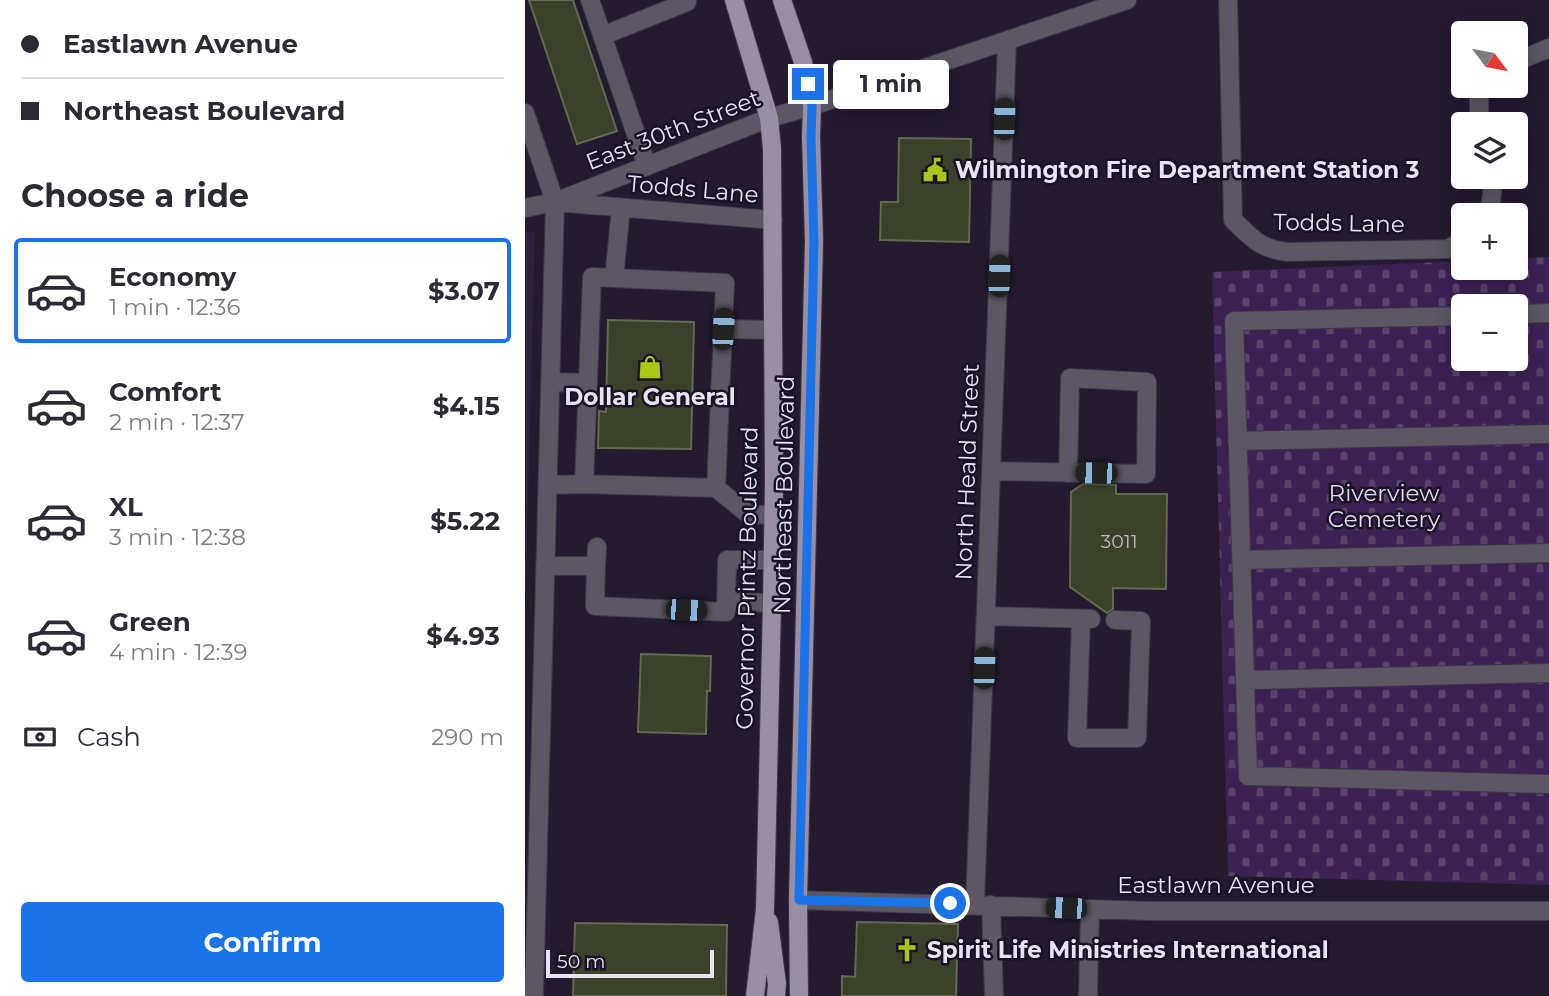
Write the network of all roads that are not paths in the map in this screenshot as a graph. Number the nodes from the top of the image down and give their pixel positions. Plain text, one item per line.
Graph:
1 (590, 0) edge
2 (734, 0) edge
3 (782, 0) edge
4 (1127, 0) edge
5 (1228, 0) edge
6 (690, 1) edge
7 (602, 36) junction
8 (1007, 41) junction
9 (1549, 48) edge
10 (1528, 57) edge
11 (812, 106) junction
12 (525, 113) edge
13 (769, 118) junction
14 (647, 166) junction
15 (555, 202) junction
16 (525, 208) edge
17 (621, 208) junction
18 (773, 220) junction
19 (1451, 247) edge
20 (614, 278) junction
21 (1549, 313) edge
22 (1528, 314) edge
23 (1451, 316) edge
24 (723, 329) junction
25 (773, 330) junction
26 (550, 382) junction
27 (587, 383) junction
28 (1549, 434) edge
29 (1237, 441) junction
30 (991, 471) junction
31 (1068, 472) junction
32 (584, 484) junction
33 (548, 485) junction
34 (716, 488) junction
35 (773, 515) junction
36 (597, 547) dead end
37 (1549, 553) edge
38 (772, 560) junction
39 (1241, 560) junction
40 (545, 566) junction
41 (596, 566) junction
42 (726, 602) junction
43 (772, 603) junction
44 (986, 616) junction
45 (1115, 620) dead end
46 (1549, 673) edge
47 (1245, 680) junction
48 (1549, 784) edge
49 (799, 900) junction
50 (983, 904) junction
51 (765, 909) junction
52 (1090, 909) junction
53 (1549, 911) edge
54 (534, 996) edge
55 (755, 996) edge
56 (776, 996) edge
57 (799, 996) edge
58 (993, 996) edge
59 (1088, 996) edge

1 - 7 street
2 - 13 main road
3 - 11 main road, Northeast Boulevard
4 - 8 street, East 30th Street
5 - 19 street, Todds Lane
6 - 7 street
7 - 14 street
8 - 11 street, East 30th Street
8 - 30 street, North Heald Street
9 - 10 street
11 - 13 street, East 30th Street
11 - 49 main road, Northeast Boulevard
12 - 15 street
13 - 14 street, East 30th Street
13 - 18 main road, Governor Printz Boulevard
14 - 15 street, East 30th Street
15 - 16 street, Todds Lane
15 - 17 street, Todds Lane
15 - 26 street
17 - 18 street, Todds Lane
17 - 20 street
18 - 25 main road, Governor Printz Boulevard
20 - 24 street
20 - 27 street
21 - 22 street
23 - 29 street
24 - 25 street
24 - 34 street
25 - 35 main road, Governor Printz Boulevard
26 - 27 street
26 - 33 street
27 - 32 street
28 - 29 street
29 - 39 street
30 - 31 street
30 - 44 street, North Heald Street
31 - 31 street
32 - 33 street
32 - 34 street
33 - 40 street
34 - 35 street
35 - 38 main road, Governor Printz Boulevard
36 - 41 street
37 - 39 street
38 - 42 street
38 - 43 main road, Governor Printz Boulevard
39 - 47 street
40 - 41 street
40 - 54 street
41 - 42 street
42 - 43 street
43 - 51 main road, Governor Printz Boulevard
44 - 45 street
44 - 50 street, North Heald Street
46 - 47 street
47 - 48 street
49 - 50 street, Eastlawn Avenue
49 - 57 main road, Northeast Boulevard
50 - 52 street, Eastlawn Avenue
50 - 58 street, North Heald Street
51 - 55 main road, Governor Printz Boulevard
51 - 56 main road
52 - 53 street, Eastlawn Avenue
52 - 59 street

